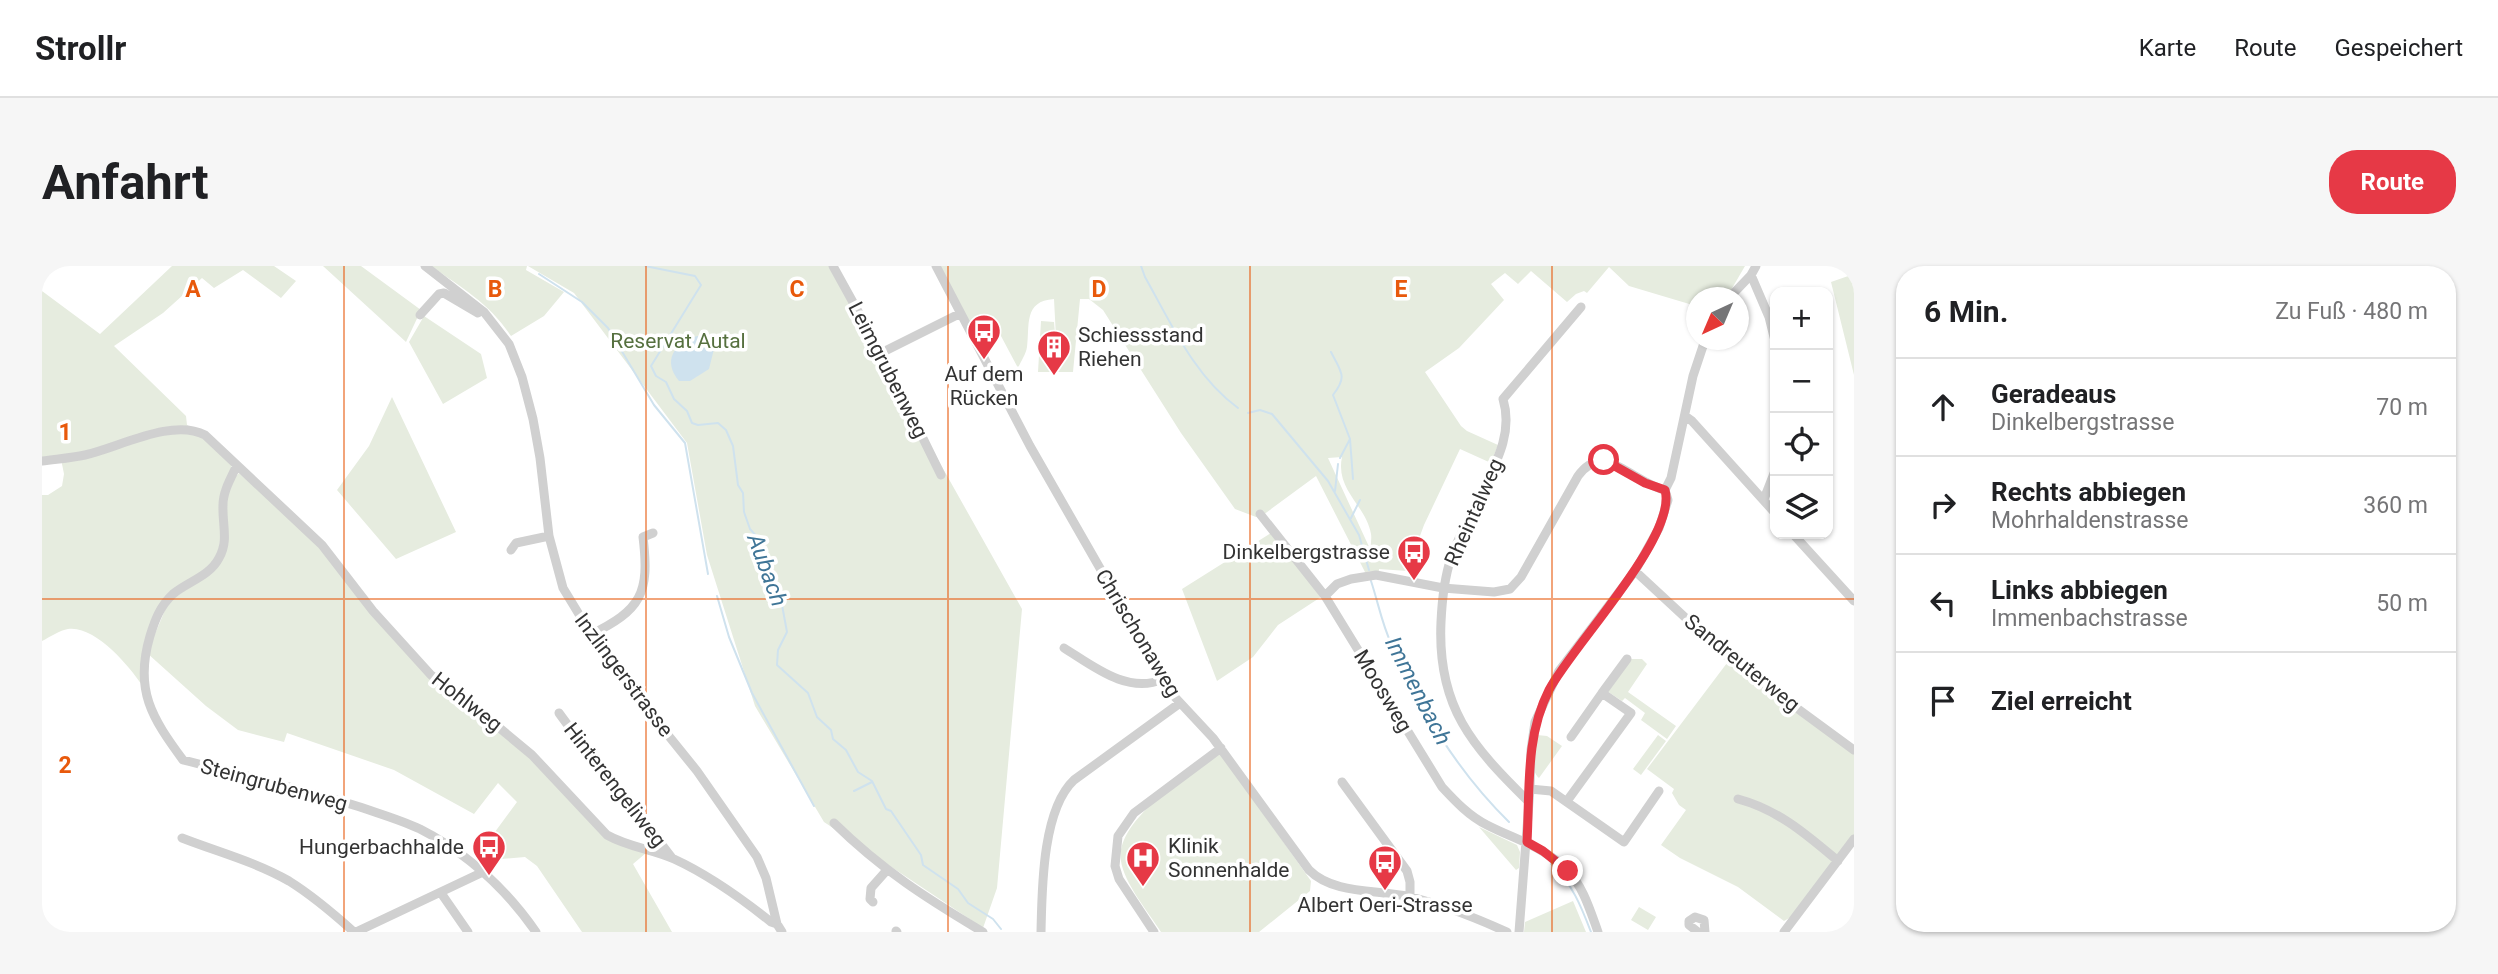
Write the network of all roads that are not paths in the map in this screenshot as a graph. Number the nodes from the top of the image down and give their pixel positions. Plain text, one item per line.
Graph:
1 (425, 266) edge
2 (833, 266) edge
3 (936, 266) edge
4 (1754, 271) edge
5 (1740, 287) edge
6 (1581, 307) dead end
7 (960, 314) junction
8 (420, 315) dead end
9 (485, 317) dead end
10 (1770, 321) edge
11 (1702, 350) edge
12 (881, 353) junction
13 (1685, 416) junction
14 (42, 461) edge
15 (237, 465) junction
16 (941, 475) dead end
17 (1773, 476) edge
18 (1665, 490) junction
19 (1764, 499) junction
20 (1770, 507) edge
21 (1260, 514) dead end
22 (653, 533) dead end
23 (549, 536) junction
24 (1798, 539) edge
25 (511, 550) dead end
26 (1634, 571) junction
27 (1443, 588) junction
28 (1325, 596) junction
29 (1854, 601) edge
30 (590, 635) junction
31 (1064, 648) dead end
32 (1627, 659) dead end
33 (1163, 679) junction
34 (1602, 693) junction
35 (1180, 703) junction
36 (559, 713) dead end
37 (1571, 737) dead end
38 (1221, 748) junction
39 (1854, 750) edge
40 (1342, 782) dead end
41 (1530, 789) junction
42 (1659, 790) dead end
43 (1738, 799) dead end
44 (1567, 801) junction
45 (1529, 802) junction
46 (834, 823) dead end
47 (182, 838) dead end
48 (1854, 839) edge
49 (1527, 842) junction
50 (672, 858) junction
51 (1838, 861) junction
52 (887, 870) junction
53 (483, 872) junction
54 (441, 893) junction
55 (1410, 897) junction
56 (873, 902) dead end
57 (779, 928) edge
58 (355, 932) edge
59 (468, 932) edge
60 (536, 932) edge
61 (984, 932) edge
62 (1041, 932) edge
63 (1154, 932) edge
64 (1507, 932) edge
65 (1519, 932) edge
66 (1598, 932) edge
67 (1698, 932) edge
68 (1705, 932) edge
69 (1784, 932) edge

1 - 23 street, Inzlingerstrasse
2 - 12 street, Leimgrubenweg
3 - 7 street, Chrischonaweg
4 - 5 street
4 - 10 street
6 - 27 street, Rheintalweg
7 - 12 street
7 - 33 street, Chrischonaweg
8 - 9 street
11 - 13 street
12 - 16 street, Leimgrubenweg
13 - 18 street
13 - 19 street
14 - 15 street, Hohlweg
15 - 50 street, Hohlweg
15 - 53 street, Steingrubenweg
17 - 19 street
18 - 26 street
18 - 27 street
19 - 20 street
21 - 28 street, Moosweg
22 - 30 street
23 - 25 street
23 - 30 street, Inzlingerstrasse
24 - 29 street
26 - 39 street, Sandreuterweg
26 - 41 street
27 - 28 street
27 - 45 street, Rheintalweg
28 - 49 street, Moosweg
30 - 57 street, Inzlingerstrasse
31 - 33 street
32 - 34 street
33 - 35 street, Chrischonaweg
34 - 37 street
34 - 44 street
35 - 38 street, Chrischonaweg
35 - 62 street
36 - 50 street, Hinterengeliweg
38 - 55 street, Chrischonaweg
38 - 63 street
40 - 55 street
41 - 44 street
41 - 45 street
42 - 44 street
43 - 51 street
45 - 49 street
46 - 52 street
47 - 58 street
48 - 51 street
49 - 65 street
49 - 66 street, Moosweg
50 - 57 street, Hohlweg
51 - 69 street
52 - 56 street
52 - 61 street
53 - 54 street
53 - 60 street, Steingrubenweg
54 - 58 street
54 - 59 street
55 - 64 street, Chrischonaweg
67 - 68 street

